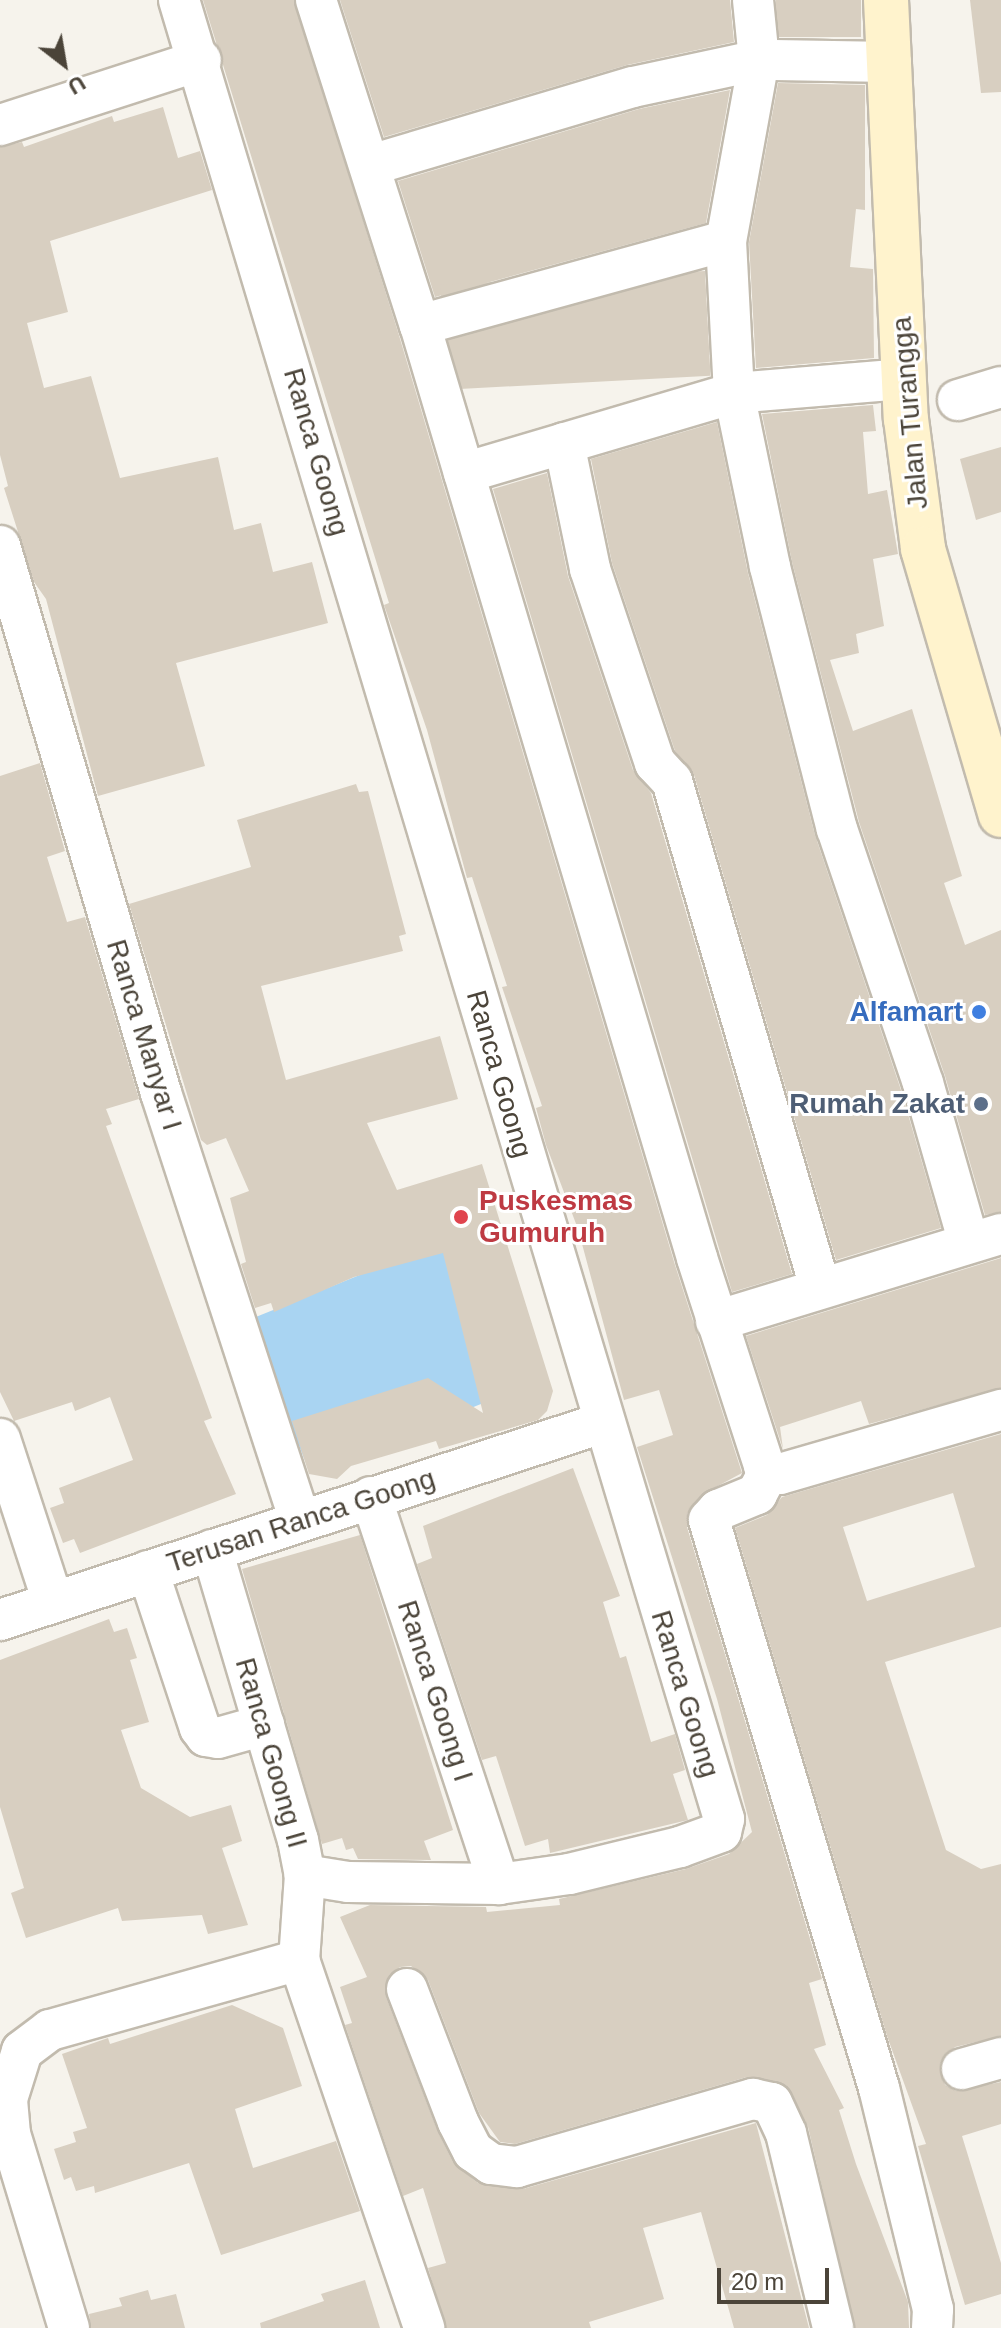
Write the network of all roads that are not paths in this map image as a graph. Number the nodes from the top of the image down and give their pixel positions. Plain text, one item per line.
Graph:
1 (179, 0) edge
2 (316, 0) edge
3 (753, 0) edge
4 (886, 0) edge
5 (201, 60) junction
6 (766, 60) junction
7 (891, 62) junction
8 (0, 125) edge
9 (371, 165) junction
10 (726, 241) junction
11 (420, 325) junction
12 (903, 379) junction
13 (1001, 387) edge
14 (734, 393) junction
15 (958, 400) dead end
16 (564, 443) junction
17 (464, 473) junction
18 (0, 546) edge
19 (1001, 815) edge
20 (985, 1238) edge
21 (820, 1287) junction
22 (716, 1321) junction
23 (1001, 1410) edge
24 (602, 1423) junction
25 (0, 1439) edge
26 (768, 1473) junction
27 (371, 1497) junction
28 (300, 1520) junction
29 (212, 1550) junction
30 (148, 1571) junction
31 (53, 1602) junction
32 (0, 1620) edge
33 (264, 1725) junction
34 (305, 1875) junction
35 (499, 1884) junction
36 (299, 1960) junction
37 (407, 1989) dead end
38 (11, 2046) edge
39 (1001, 2058) edge
40 (962, 2069) dead end
41 (69, 2328) edge
42 (424, 2328) edge
43 (833, 2328) edge
44 (932, 2328) edge

1 - 5 street, Ranca Goong
2 - 9 street
3 - 6 street
4 - 7 main road, Jalan Turangga
5 - 8 street
5 - 24 street, Ranca Goong
6 - 7 street
6 - 9 street
6 - 10 street
7 - 12 main road, Jalan Turangga
9 - 11 street
10 - 11 street
10 - 14 street
11 - 17 street
12 - 14 street
12 - 19 main road, Jalan Turangga
13 - 15 street
14 - 16 street
14 - 20 street
16 - 17 street
16 - 21 street
17 - 22 street
18 - 28 street, Ranca Manyar I
20 - 21 street
21 - 22 street
22 - 26 street
23 - 26 street
24 - 27 street, Terusan Ranca Goong
24 - 35 street, Ranca Goong
25 - 31 street
26 - 44 street
27 - 28 street, Terusan Ranca Goong
27 - 35 street, Ranca Goong I
28 - 29 street, Terusan Ranca Goong
29 - 30 street, Terusan Ranca Goong
29 - 33 street, Ranca Goong II
30 - 31 street, Terusan Ranca Goong
30 - 33 street
31 - 32 street, Terusan Ranca Goong
33 - 34 street, Ranca Goong II
34 - 35 street, Ranca Goong
34 - 36 street, Ranca Goong II
36 - 38 street
36 - 42 street
37 - 43 street
38 - 41 street
39 - 40 street

